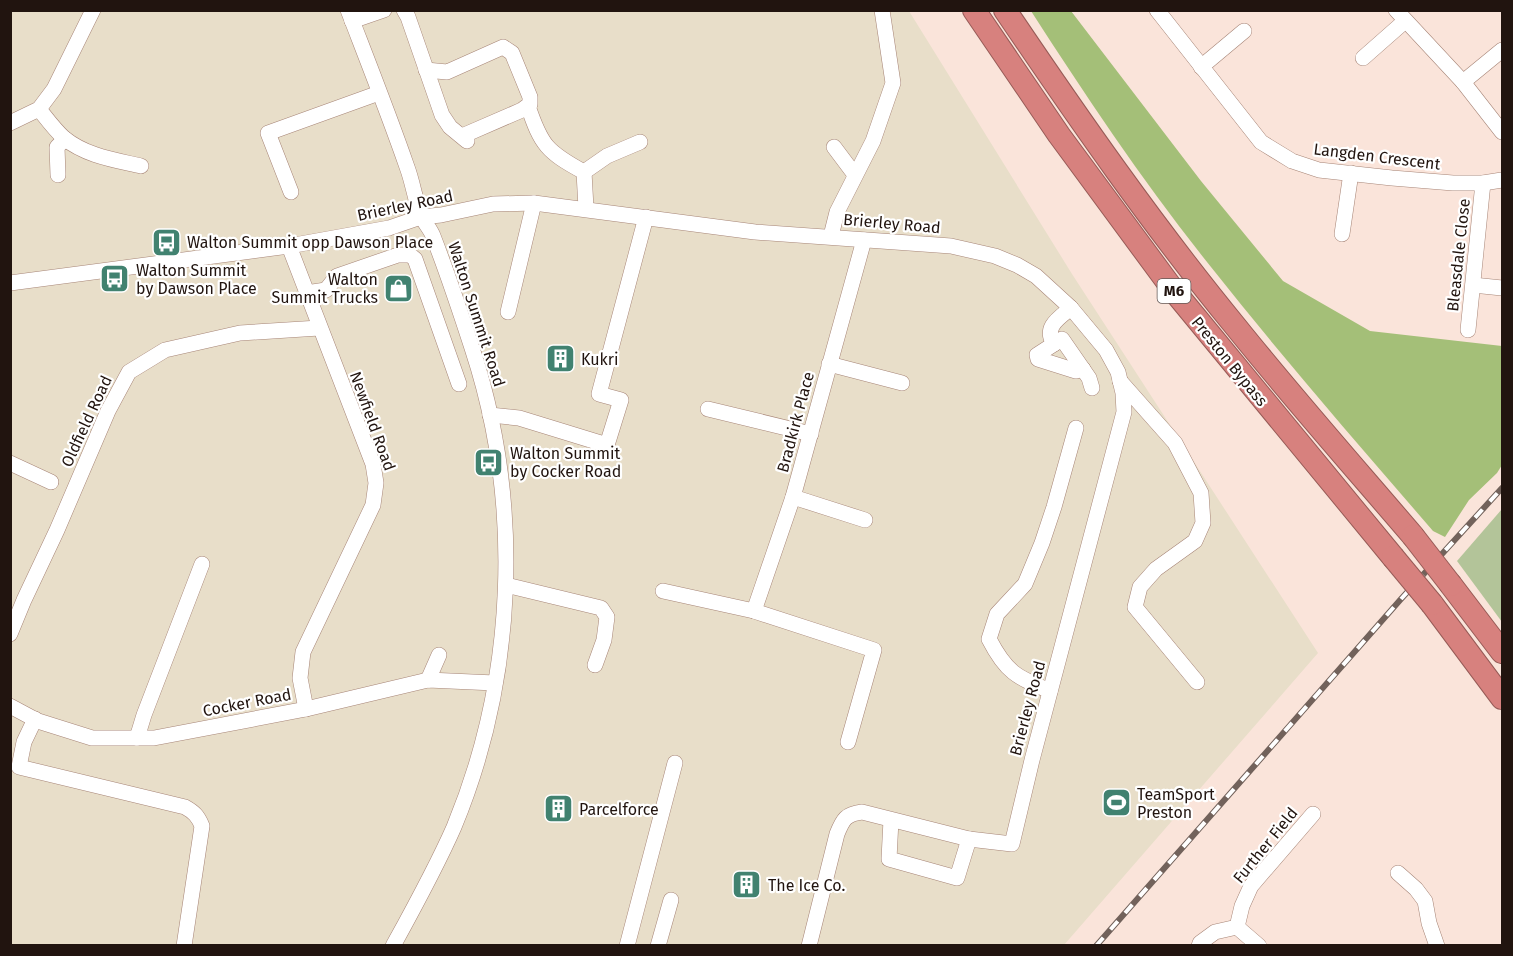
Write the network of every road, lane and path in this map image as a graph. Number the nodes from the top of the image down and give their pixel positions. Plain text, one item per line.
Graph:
1 (93, 10) edge
2 (384, 10) edge
3 (404, 10) edge
4 (882, 10) edge
5 (974, 10) edge
6 (1005, 10) edge
7 (1157, 10) edge
8 (350, 16) edge
9 (1400, 16) edge
10 (1244, 31) dead end
11 (1503, 50) edge
12 (1363, 58) dead end
13 (1201, 67) junction
14 (426, 70) junction
15 (1463, 82) junction
16 (379, 93) junction
17 (528, 106) junction
18 (39, 109) junction
19 (10, 123) edge
20 (1503, 132) edge
21 (65, 139) junction
22 (640, 142) dead end
23 (834, 147) dead end
24 (141, 166) dead end
25 (584, 172) junction
26 (1351, 173) junction
27 (58, 175) dead end
28 (855, 175) junction
29 (1503, 180) edge
30 (1483, 183) junction
31 (291, 192) dead end
32 (534, 202) junction
33 (586, 208) junction
34 (421, 217) junction
35 (646, 217) junction
36 (1342, 234) dead end
37 (831, 236) junction
38 (864, 240) junction
39 (289, 246) junction
40 (10, 283) edge
41 (1473, 285) junction
42 (1503, 288) edge
43 (306, 294) junction
44 (1071, 308) junction
45 (508, 312) dead end
46 (320, 328) junction
47 (1468, 330) dead end
48 (1054, 344) junction
49 (829, 364) junction
50 (1083, 369) junction
51 (1120, 381) junction
52 (902, 383) dead end
53 (459, 384) dead end
54 (1092, 388) dead end
55 (708, 410) dead end
56 (490, 415) junction
57 (1076, 428) dead end
58 (811, 434) junction
59 (10, 463) edge
60 (51, 482) dead end
61 (793, 497) junction
62 (865, 520) dead end
63 (202, 564) dead end
64 (506, 585) junction
65 (663, 591) dead end
66 (754, 611) junction
67 (10, 634) edge
68 (1503, 652) edge
69 (439, 655) dead end
70 (595, 664) dead end
71 (428, 680) junction
72 (1197, 682) dead end
73 (495, 683) junction
74 (1050, 691) junction
75 (1503, 698) edge
76 (10, 706) edge
77 (306, 709) junction
78 (35, 719) junction
79 (137, 738) junction
80 (848, 742) dead end
81 (675, 763) dead end
82 (15, 767) edge
83 (1313, 814) dead end
84 (891, 820) junction
85 (969, 839) junction
86 (1398, 873) dead end
87 (671, 900) dead end
88 (1237, 927) junction
89 (184, 945) edge
90 (393, 945) edge
91 (627, 945) edge
92 (658, 945) edge
93 (809, 945) edge
94 (1199, 945) edge
95 (1259, 945) edge
96 (1437, 945) edge

1 - 18 street
2 - 8 street
3 - 14 street
4 - 28 street
5 - 75 highway, Preston Bypass / M6, bridge
6 - 68 highway, Preston Bypass / M6, bridge
7 - 13 street, Langden Crescent
8 - 16 street, Walton Summit Road
9 - 12 street
9 - 15 street
10 - 13 street
11 - 15 street
13 - 26 street, Langden Crescent
14 - 17 street
14 - 17 street
15 - 20 street
16 - 31 street
16 - 34 street, Walton Summit Road
17 - 25 street
18 - 19 street
18 - 21 street
21 - 24 street
21 - 27 street
22 - 25 street
23 - 28 street
25 - 33 street
26 - 30 street, Langden Crescent
26 - 36 street
28 - 37 street
29 - 30 street, Langden Crescent
30 - 41 street, Bleasdale Close
32 - 33 street, Brierley Road
32 - 34 street, Brierley Road
32 - 45 street
33 - 35 street, Brierley Road
34 - 39 street, Brierley Road
34 - 56 street, Walton Summit Road
35 - 37 street, Brierley Road
35 - 56 street
37 - 38 street, Brierley Road
38 - 44 street, Brierley Road
38 - 49 street, Bradkirk Place
39 - 40 street, Brierley Road
39 - 43 street, Newfield Road
41 - 42 street
41 - 47 street, Bleasdale Close
43 - 46 street, Newfield Road
43 - 53 street
44 - 48 street
44 - 51 street, Brierley Road
46 - 67 street, Oldfield Road
46 - 77 street, Newfield Road
48 - 50 street
48 - 50 street
49 - 52 street
49 - 58 street, Bradkirk Place
50 - 54 street
51 - 72 street
51 - 74 street, Brierley Road
55 - 58 street
56 - 64 street, Walton Summit Road
57 - 74 street
58 - 61 street, Bradkirk Place
59 - 60 street
61 - 62 street
61 - 66 street, Bradkirk Place
63 - 79 street
64 - 70 street
64 - 73 street, Walton Summit Road
65 - 66 street
66 - 80 street
69 - 71 street
71 - 73 street, Cocker Road
71 - 77 street, Cocker Road
73 - 90 street, Walton Summit Road
74 - 85 street, Brierley Road
76 - 78 street, Cocker Road
77 - 79 street, Cocker Road
78 - 79 street, Cocker Road
78 - 82 street
81 - 91 street
82 - 89 street
83 - 88 street, Further Field
84 - 85 street, Brierley Road
84 - 85 street
84 - 93 street, Brierley Road
86 - 96 street
87 - 92 street
88 - 94 street
88 - 95 street

